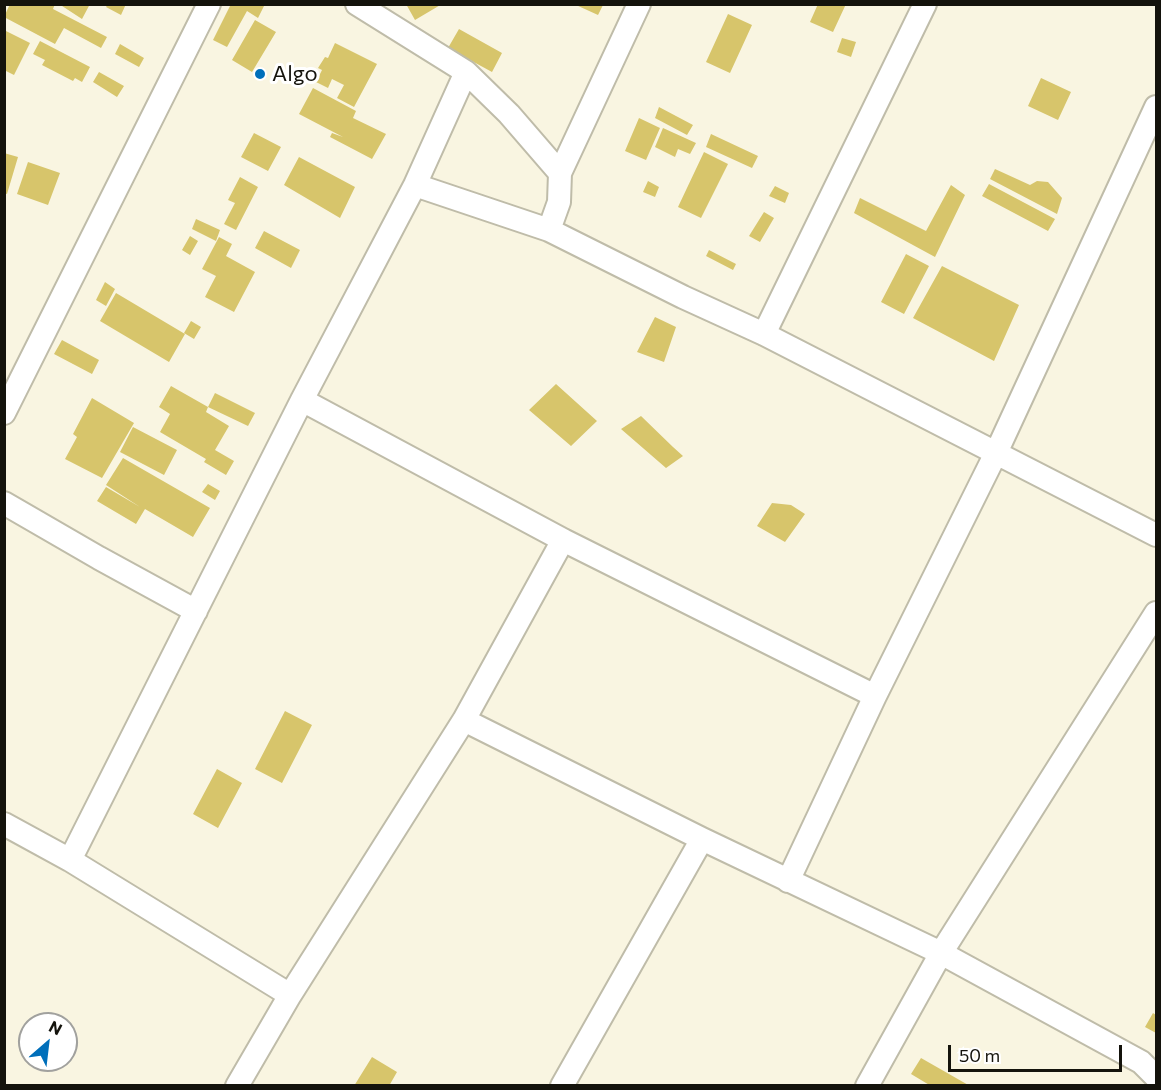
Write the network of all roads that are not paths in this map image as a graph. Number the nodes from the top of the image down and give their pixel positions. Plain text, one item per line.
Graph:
1 (209, 4) edge
2 (639, 4) edge
3 (925, 4) edge
4 (357, 5) edge
5 (466, 72) junction
6 (1156, 107) edge
7 (560, 173) junction
8 (415, 185) junction
9 (549, 231) junction
10 (764, 334) junction
11 (302, 400) junction
12 (4, 413) edge
13 (996, 453) junction
14 (4, 503) edge
15 (1156, 535) edge
16 (563, 540) junction
17 (196, 611) junction
18 (1156, 613) edge
19 (875, 696) junction
20 (464, 720) junction
21 (4, 824) edge
22 (702, 839) junction
23 (70, 860) junction
24 (788, 880) junction
25 (941, 953) junction
26 (290, 994) junction
27 (1156, 1077) edge
28 (237, 1086) edge
29 (562, 1086) edge
30 (867, 1086) edge

1 - 12 street
2 - 7 street
3 - 10 street
4 - 5 street
5 - 7 street
5 - 8 street
6 - 13 street
7 - 9 street
8 - 9 street
8 - 11 street
9 - 10 street
10 - 13 street
11 - 16 street
11 - 17 street
13 - 15 street
13 - 19 street
14 - 17 street
16 - 19 street
16 - 20 street
17 - 23 street
18 - 25 street
19 - 24 street
20 - 22 street
20 - 26 street
21 - 23 street
22 - 24 street
22 - 29 street
23 - 26 street
24 - 25 street
25 - 27 street
25 - 30 street
26 - 28 street

